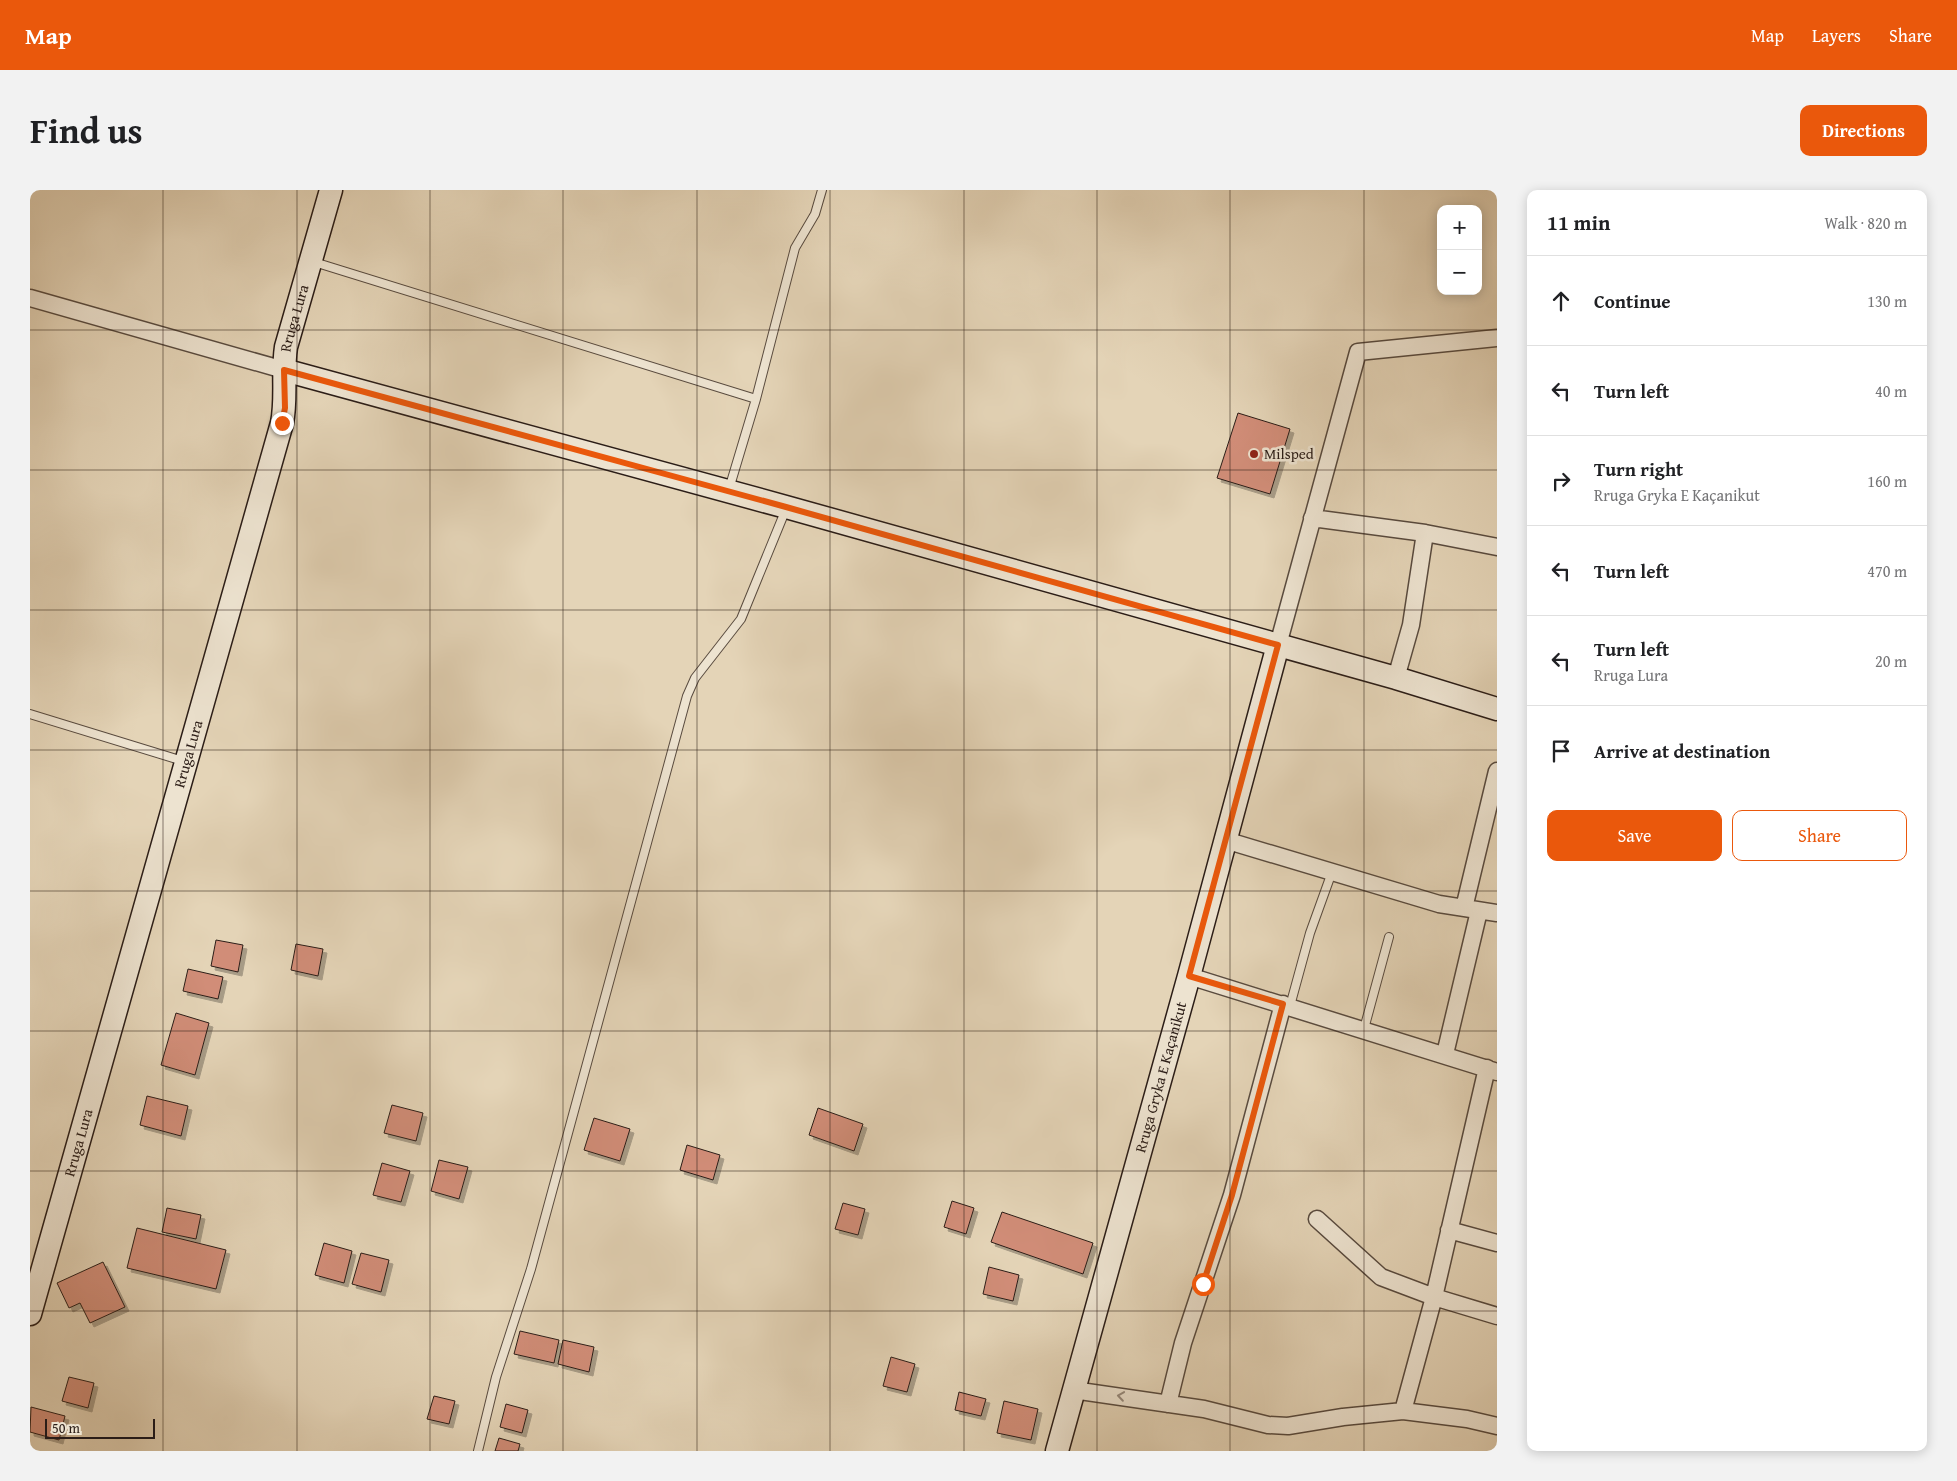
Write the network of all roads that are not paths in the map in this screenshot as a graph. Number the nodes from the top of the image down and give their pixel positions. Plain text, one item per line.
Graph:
1 (330, 190) edge
2 (822, 190) edge
3 (310, 261) junction
4 (30, 298) edge
5 (1497, 338) edge
6 (284, 370) junction
7 (756, 399) junction
8 (729, 491) junction
9 (786, 507) junction
10 (1312, 518) junction
11 (1425, 533) junction
12 (1497, 547) edge
13 (1278, 645) junction
14 (1396, 678) junction
15 (1497, 709) edge
16 (30, 714) edge
17 (185, 762) junction
18 (1497, 771) edge
19 (1225, 840) junction
20 (1332, 872) junction
21 (1471, 909) junction
22 (1497, 914) edge
23 (1390, 937) dead end
24 (1189, 976) junction
25 (1286, 1005) junction
26 (1364, 1029) junction
27 (1445, 1054) junction
28 (1492, 1070) edge
29 (1317, 1219) dead end
30 (1449, 1230) junction
31 (1497, 1243) edge
32 (35, 1279) edge
33 (1434, 1297) junction
34 (30, 1314) edge
35 (1497, 1316) edge
36 (1073, 1390) junction
37 (1168, 1404) junction
38 (1403, 1411) junction
39 (1497, 1426) edge
40 (478, 1451) edge
41 (1057, 1451) edge

1 - 3 street, Rruga Lura
2 - 7 lane
3 - 6 street, Rruga Lura
3 - 7 lane
4 - 6 street
5 - 10 street
6 - 8 street
6 - 17 street, Rruga Lura
7 - 8 lane
8 - 9 street
9 - 13 street
9 - 40 lane
10 - 11 street
10 - 13 street
11 - 12 street
11 - 14 street
13 - 14 street
13 - 19 street, Rruga Gryka E Kaçanikut
14 - 15 street
16 - 17 lane
17 - 32 street, Rruga Lura
18 - 21 street
19 - 20 street
19 - 24 street, Rruga Gryka E Kaçanikut
20 - 21 street
20 - 25 lane
21 - 22 street
21 - 27 street
23 - 26 lane
24 - 25 street
24 - 36 street, Rruga Gryka E Kaçanikut
25 - 26 street
25 - 37 street
26 - 27 street
27 - 28 street
28 - 30 street
29 - 33 street
30 - 31 street
30 - 33 street
32 - 34 street, Rruga Lura
33 - 35 street
33 - 38 street
37 -> 36 street
36 - 41 street, Rruga Gryka E Kaçanikut
37 - 38 street
38 - 39 street

